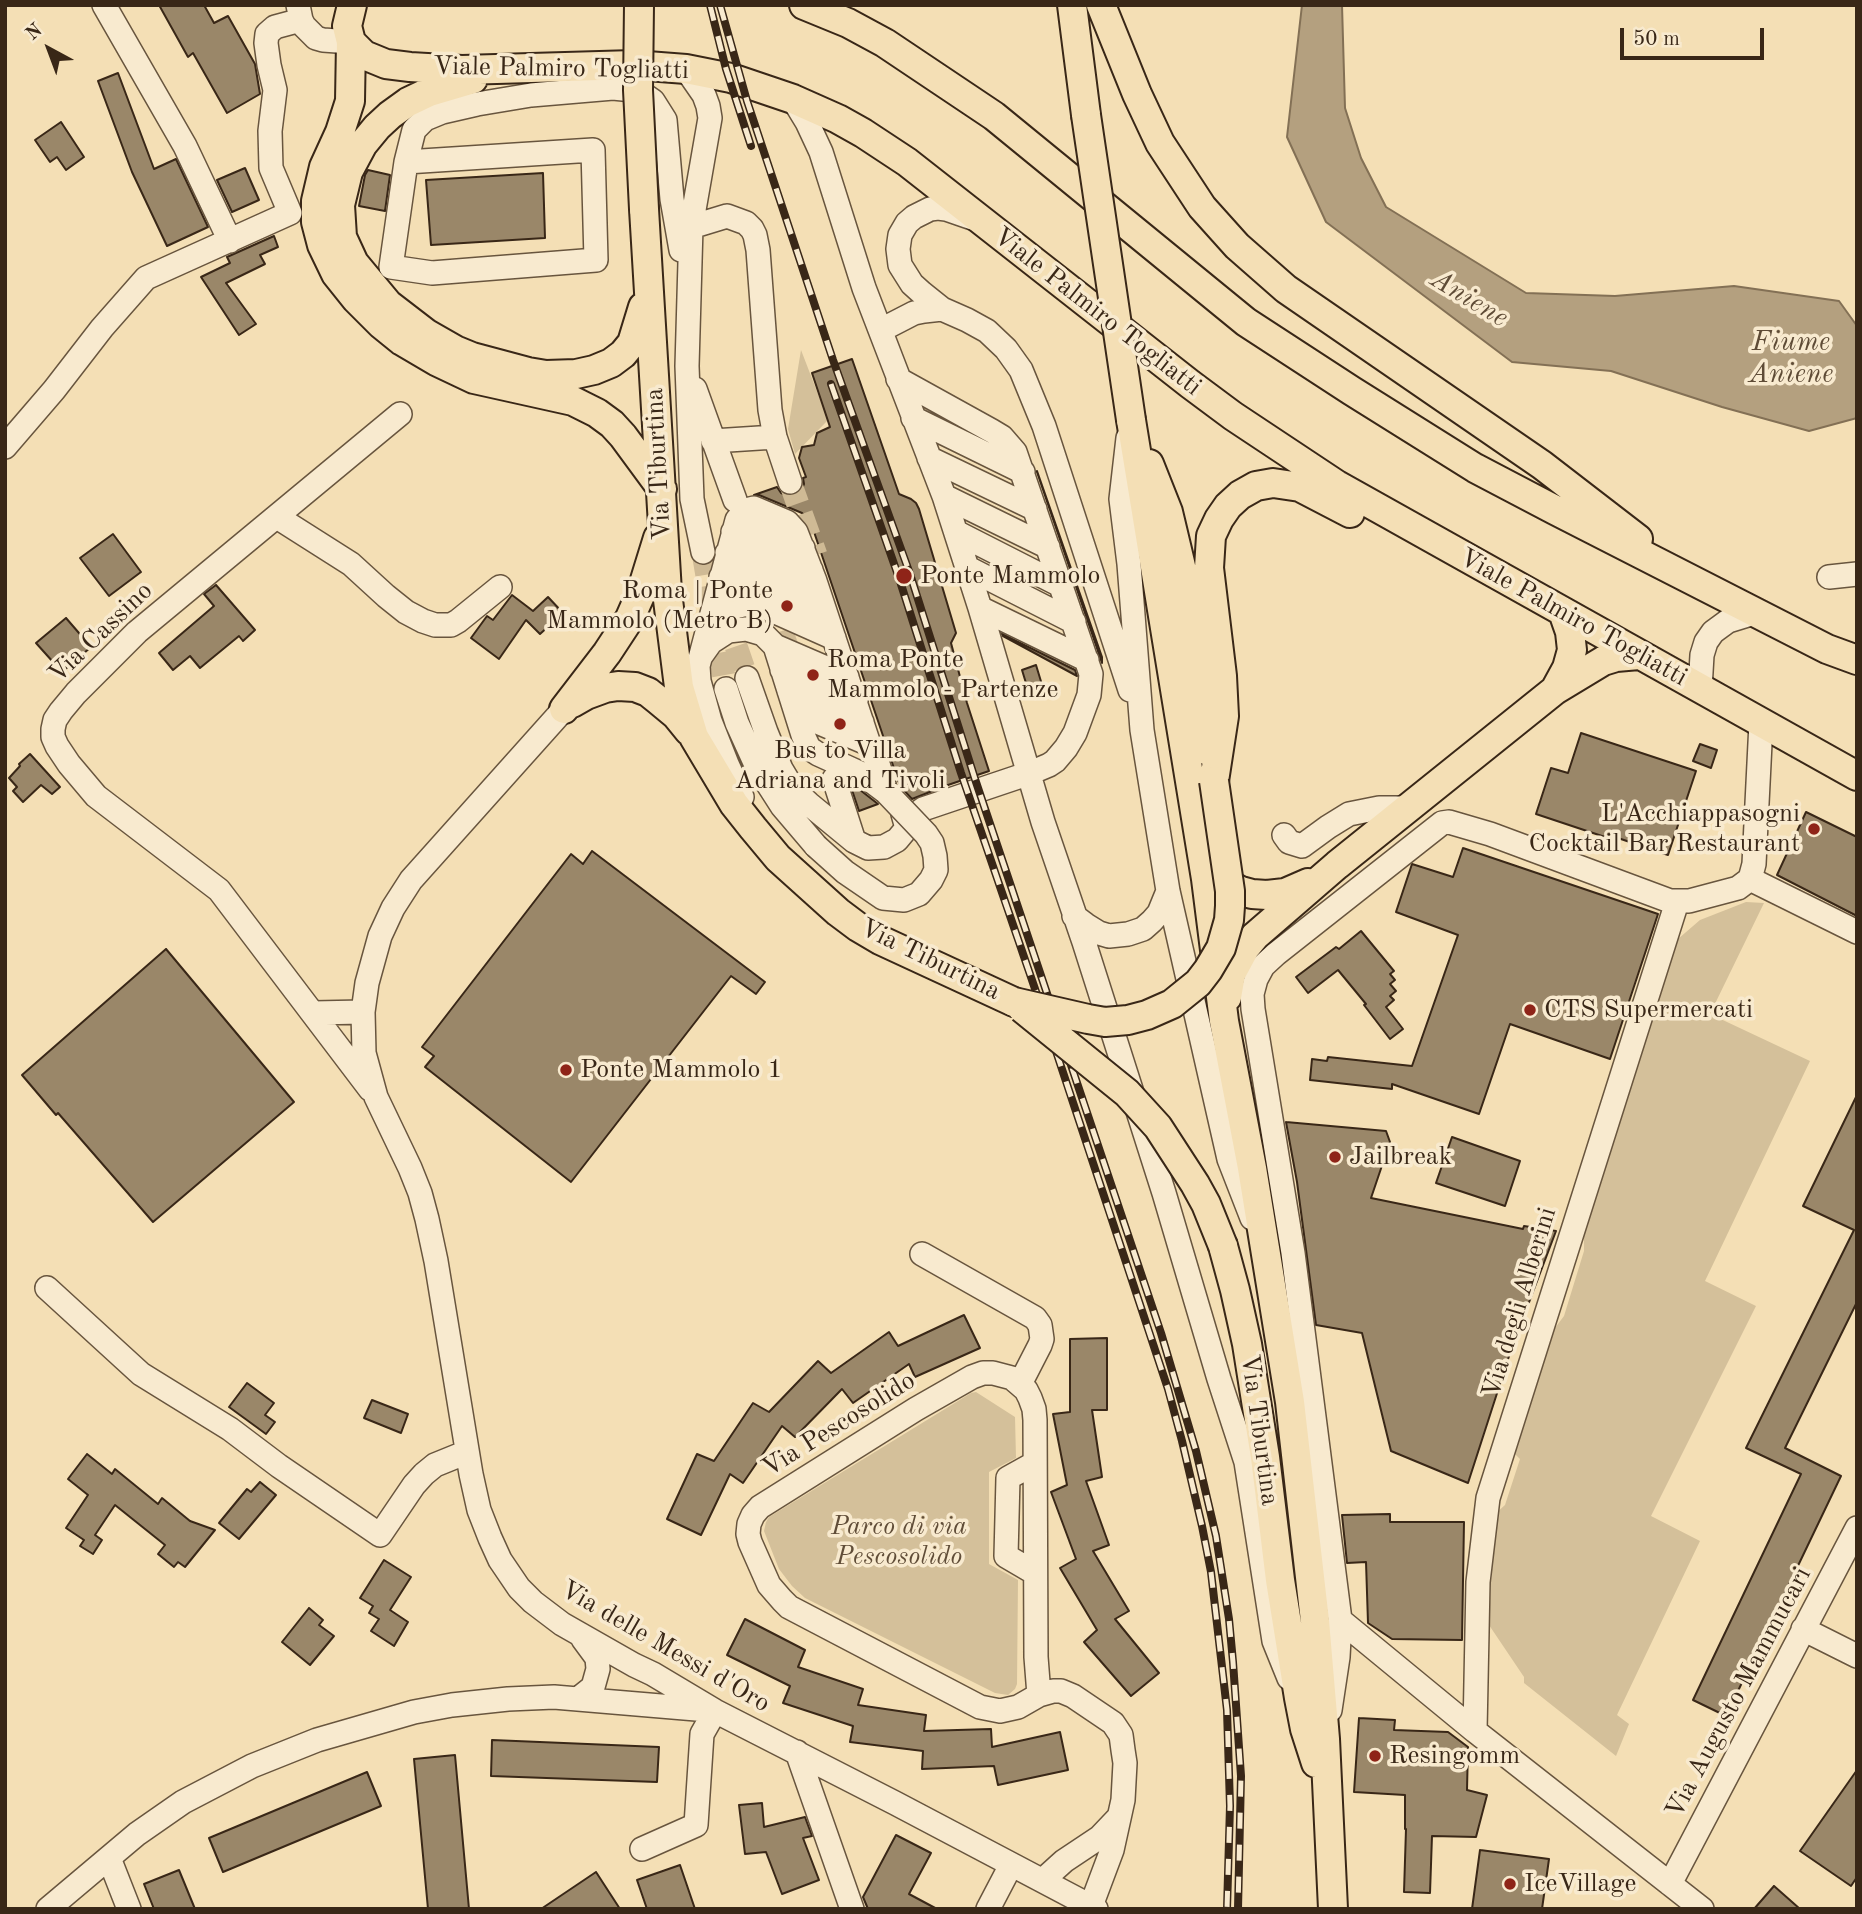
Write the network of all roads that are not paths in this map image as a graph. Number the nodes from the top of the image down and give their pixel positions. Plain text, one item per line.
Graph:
1 (104, 5) edge
2 (352, 5) edge
3 (639, 5) edge
4 (804, 5) edge
5 (1072, 5) edge
6 (1101, 5) edge
7 (299, 13) edge
8 (351, 42) junction
9 (521, 68) junction
10 (686, 69) junction
11 (793, 99) junction
12 (406, 162) junction
13 (982, 223) junction
14 (691, 227) junction
15 (230, 241) junction
16 (648, 291) junction
17 (690, 300) junction
18 (942, 309) junction
19 (881, 330) junction
20 (687, 366) junction
21 (898, 379) junction
22 (400, 414) dead end
23 (913, 418) junction
24 (1131, 420) junction
25 (775, 437) junction
26 (713, 441) junction
27 (5, 447) edge
28 (929, 458) junction
29 (1023, 472) junction
30 (790, 482) tunnel mouth
31 (662, 489) junction
32 (944, 496) junction
33 (735, 500) dead end
34 (1035, 509) junction
35 (276, 517) junction
36 (662, 526) junction
37 (956, 532) junction
38 (1048, 547) junction
39 (744, 549) junction
40 (703, 552) tunnel mouth
41 (1457, 554) junction
42 (968, 568) junction
43 (811, 570) junction
44 (1857, 573) edge
45 (1681, 574) junction
46 (1829, 576) dead end
47 (719, 586) junction
48 (1062, 586) junction
49 (500, 587) dead end
50 (822, 604) junction
51 (980, 608) junction
52 (1563, 612) junction
53 (1754, 612) junction
54 (1074, 622) junction
55 (768, 626) junction
56 (711, 633) junction
57 (1207, 646) junction
58 (1827, 649) junction
59 (1639, 655) junction
60 (840, 657) junction
61 (1087, 660) junction
62 (1857, 660) edge
63 (1857, 672) edge
64 (747, 678) tunnel mouth
65 (785, 680) junction
66 (1700, 689) junction
67 (1555, 690) junction
68 (714, 691) junction
69 (564, 709) junction
70 (863, 722) junction
71 (1761, 723) junction
72 (799, 724) junction
73 (1142, 730) junction
74 (694, 737) junction
75 (879, 767) junction
76 (1849, 769) edge
77 (1030, 773) junction
78 (834, 779) dead end
79 (893, 794) junction
80 (1407, 808) junction
81 (906, 828) junction
82 (1284, 835) dead end
83 (1199, 837) junction
84 (854, 841) junction
85 (778, 858) junction
86 (1337, 865) junction
87 (1750, 879) junction
88 (1168, 891) junction
89 (1676, 902) junction
90 (1074, 916) junction
91 (1857, 932) edge
92 (1014, 1002) junction
93 (363, 1012) junction
94 (313, 1013) junction
95 (1224, 1021) junction
96 (364, 1039) junction
97 (332, 1040) junction
98 (376, 1097) junction
99 (1265, 1250) junction
100 (922, 1254) dead end
101 (47, 1288) dead end
102 (1020, 1384) junction
103 (467, 1451) junction
104 (1857, 1528) edge
105 (1340, 1620) junction
106 (1803, 1629) junction
107 (579, 1634) junction
108 (1857, 1656) edge
109 (634, 1665) junction
110 (1040, 1695) junction
111 (1299, 1698) junction
112 (578, 1699) junction
113 (620, 1702) junction
114 (715, 1711) junction
115 (1475, 1731) junction
116 (1325, 1739) junction
117 (797, 1752) junction
118 (1327, 1798) junction
119 (1119, 1817) junction
120 (642, 1849) dead end
121 (108, 1858) junction
122 (1011, 1865) junction
123 (1043, 1880) junction
124 (1670, 1884) junction
125 (1094, 1907) edge
126 (48, 1909) edge
127 (129, 1909) edge
128 (852, 1909) edge
129 (988, 1909) edge
130 (1333, 1909) edge
131 (1702, 1909) edge

1 - 15 street
2 - 8 main road
3 - 16 main road, Via Tiburtina, bridge
4 - 45 main road
5 - 24 main road, Via Tiburtina, bridge
6 - 45 main road
7 - 8 street
7 - 15 street
8 - 9 main road, Viale Palmiro Togliatti
8 - 31 main road
9 - 10 main road, Viale Palmiro Togliatti
9 - 16 main road
10 - 11 main road, Viale Palmiro Togliatti
10 - 14 street
11 - 13 main road, Viale Palmiro Togliatti
11 - 19 street
12 - 12 street
12 - 17 street
13 - 18 street
13 - 41 main road, Viale Palmiro Togliatti
14 - 17 street
14 - 25 street
15 - 27 street
16 - 31 main road, Via Tiburtina
17 - 20 street
18 - 19 street
18 - 73 street
19 - 21 street
20 - 26 street
20 - 40 street
21 - 23 street
21 - 29 street
22 - 35 street, Via Cassino
23 - 28 street
23 - 29 street
24 - 57 main road
24 - 73 street
24 - 83 main road, Via Tiburtina
25 - 26 street
25 - 30 street
26 - 33 street
28 - 32 street
28 - 34 street
29 - 34 street
31 - 36 main road, Via Tiburtina
32 - 37 street
32 - 38 street
34 - 38 street
35 - 49 street
35 - 94 street, Via Cassino
36 - 69 main road
36 - 74 main road, Via Tiburtina
37 - 42 street
37 - 48 street
38 - 48 street
39 - 43 street
39 - 43 street
39 - 47 street
39 - 47 street
39 - 50 street
41 - 52 main road, Viale Palmiro Togliatti
41 - 57 main road
42 - 51 street
42 - 54 street
43 - 50 street
44 - 46 street
45 - 53 main road
47 - 56 street
48 - 54 street
50 - 60 street
51 - 61 street
51 - 77 street
52 - 59 main road, Viale Palmiro Togliatti
52 - 67 main road
53 - 58 main road
53 - 66 street
54 - 61 street
55 - 56 street
55 - 56 street
55 - 60 street
55 - 60 street
55 - 65 street
56 - 68 street
57 - 92 main road, bridge
58 - 62 main road
58 - 63 street
59 - 66 main road, Viale Palmiro Togliatti
59 - 67 main road
60 - 70 street
61 - 77 street
64 - 84 street
65 - 70 street
65 - 72 street
66 - 71 main road, Viale Palmiro Togliatti
67 - 80 main road
68 - 79 street, bridge
68 - 85 street
69 - 74 main road
69 - 93 street
70 - 72 street
70 - 75 street
71 - 76 main road, Viale Palmiro Togliatti
71 - 87 street
72 - 75 street
72 - 79 street
73 - 88 street
74 - 85 main road, Via Tiburtina
75 - 79 street
77 - 81 street
77 - 90 street
78 - 84 street
79 - 81 street
80 - 82 street
80 - 86 main road
81 - 84 street
83 - 86 main road
83 - 95 main road, Via Tiburtina
85 - 92 main road, Via Tiburtina
86 - 95 main road
87 - 89 street
87 - 91 street
88 - 90 street
88 - 99 street
89 - 105 street, Via Tiburtina
89 - 115 street, Via degli Alberini
90 - 111 street
92 - 111 main road, Via Tiburtina, bridge
93 - 94 street
93 - 96 street
94 - 97 street, Via Cassino
95 - 99 main road, Via Tiburtina
96 - 97 street
96 - 98 street
97 - 98 street, Via Cassino
98 - 103 street, Via delle Messi d'Oro
99 - 116 main road, Via Tiburtina
100 - 102 street
101 - 103 street
102 - 110 street
102 - 110 street, Via Pescosolido
103 - 107 street, Via delle Messi d'Oro
104 - 106 street, Via Augusto Mammucari
105 - 115 street
105 - 116 street, Via Tiburtina
106 - 108 street
106 - 124 street, Via Augusto Mammucari
107 - 109 street, Via delle Messi d'Oro
107 - 112 street
109 - 113 street
109 - 114 street, Via delle Messi d'Oro
110 - 119 street, Via Pescosolido
111 - 118 main road, Via Tiburtina
112 - 113 street
112 - 121 street
113 - 114 street
114 - 117 street, Via delle Messi d'Oro
114 - 120 street
115 - 124 street
116 - 118 main road, Via Tiburtina
117 - 122 street, Via delle Messi d'Oro
117 - 128 street
118 - 130 main road, Via Tiburtina
119 - 123 street
119 - 125 street, Via Pescosolido
121 - 126 street
121 - 127 street
122 - 123 street, Via delle Messi d'Oro
122 - 129 street
123 - 125 street, Via delle Messi d'Oro
124 - 131 street

